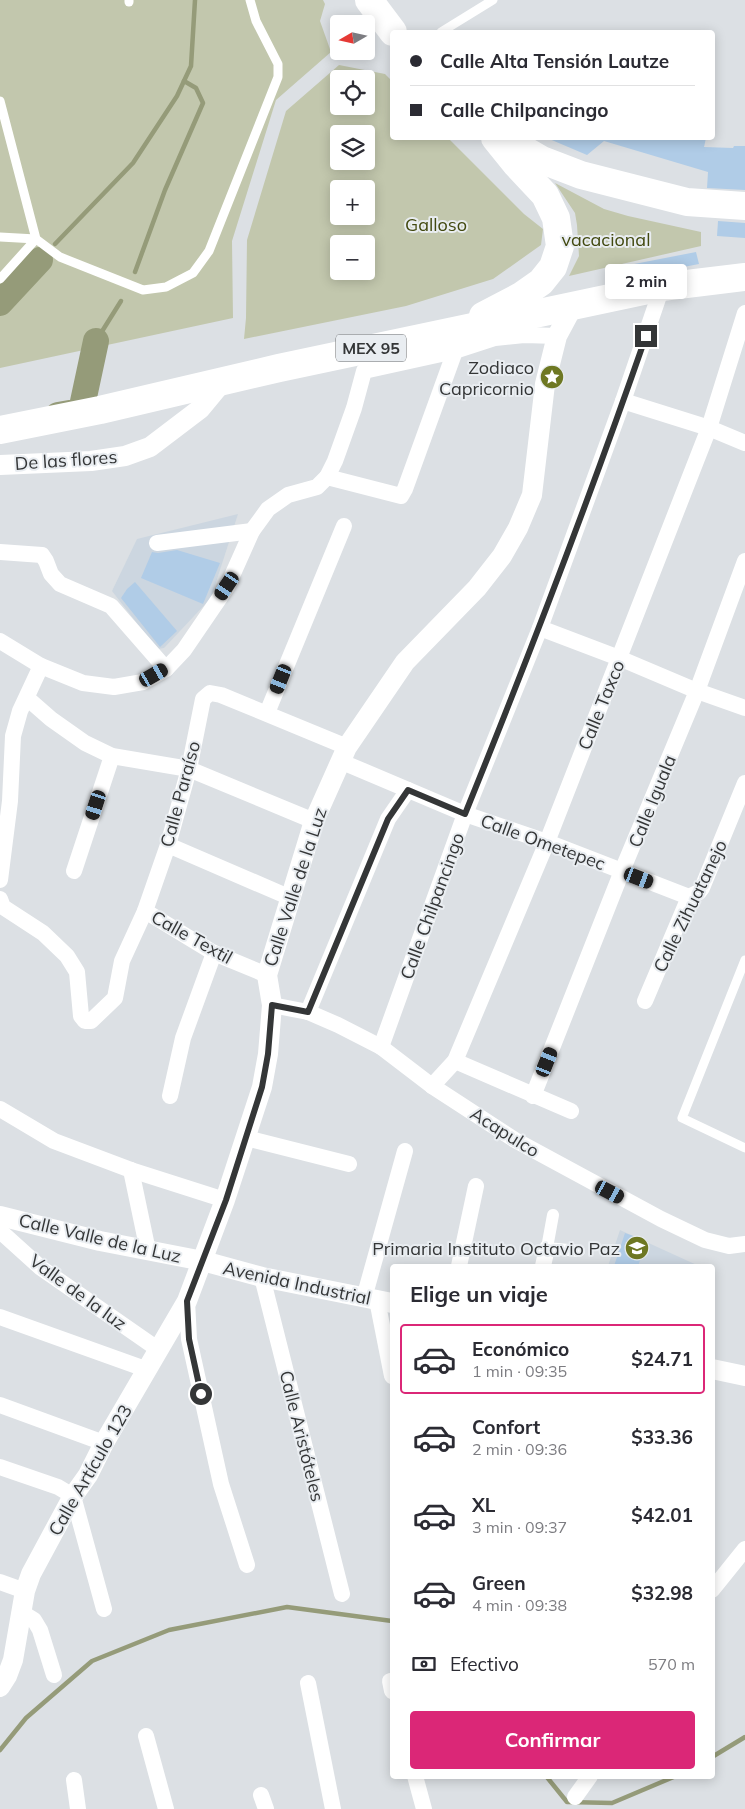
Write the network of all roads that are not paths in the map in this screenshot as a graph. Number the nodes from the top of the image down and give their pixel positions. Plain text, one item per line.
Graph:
1 (250, 0) edge
2 (369, 0) edge
3 (493, 0) edge
4 (392, 30) edge
5 (444, 30) edge
6 (0, 101) edge
7 (497, 140) edge
8 (506, 140) edge
9 (745, 206) edge
10 (0, 237) edge
11 (36, 239) junction
12 (745, 277) edge
13 (0, 279) edge
14 (662, 287) junction
15 (572, 308) junction
16 (745, 313) edge
17 (557, 336) junction
18 (455, 341) junction
19 (224, 380) junction
20 (624, 402) junction
21 (709, 428) junction
22 (0, 430) edge
23 (745, 443) edge
24 (0, 465) edge
25 (327, 477) junction
26 (344, 526) dead end
27 (252, 531) junction
28 (158, 544) dead end
29 (0, 552) edge
30 (745, 561) edge
31 (741, 589) edge
32 (540, 628) junction
33 (0, 641) edge
34 (620, 658) junction
35 (41, 666) junction
36 (166, 668) junction
37 (697, 691) junction
38 (27, 698) junction
39 (745, 708) edge
40 (267, 713) junction
41 (6, 732) edge
42 (345, 754) junction
43 (112, 756) junction
44 (188, 769) junction
45 (745, 783) edge
46 (408, 790) junction
47 (465, 814) junction
48 (314, 821) junction
49 (547, 842) junction
50 (168, 845) junction
51 (74, 871) dead end
52 (622, 871) junction
53 (0, 880) edge
54 (690, 897) junction
55 (291, 898) junction
56 (2, 903) edge
57 (145, 911) junction
58 (214, 953) junction
59 (745, 960) edge
60 (267, 975) junction
61 (645, 1001) dead end
62 (272, 1005) junction
63 (308, 1012) junction
64 (381, 1048) junction
65 (455, 1061) junction
66 (432, 1086) junction
67 (170, 1096) dead end
68 (534, 1096) junction
69 (0, 1109) edge
70 (571, 1111) dead end
71 (246, 1138) junction
72 (745, 1148) edge
73 (405, 1151) dead end
74 (349, 1164) dead end
75 (131, 1170) junction
76 (476, 1186) dead end
77 (226, 1200) junction
78 (552, 1215) dead end
79 (0, 1216) edge
80 (0, 1231) edge
81 (745, 1244) edge
82 (547, 1248) junction
83 (148, 1251) junction
84 (579, 1251) dead end
85 (203, 1261) junction
86 (459, 1264) edge
87 (543, 1264) edge
88 (262, 1277) junction
89 (378, 1300) edge
90 (187, 1301) junction
91 (0, 1317) edge
92 (159, 1350) junction
93 (390, 1365) edge
94 (148, 1370) junction
95 (715, 1370) edge
96 (745, 1376) edge
97 (0, 1405) edge
98 (104, 1443) junction
99 (0, 1467) edge
100 (73, 1496) junction
101 (745, 1549) edge
102 (247, 1565) dead end
103 (0, 1582) edge
104 (715, 1586) edge
105 (25, 1591) junction
106 (342, 1594) dead end
107 (104, 1609) dead end
108 (21, 1612) junction
109 (54, 1675) dead end
110 (308, 1684) dead end
111 (0, 1687) edge
112 (146, 1736) dead end
113 (416, 1779) edge
114 (588, 1779) edge
115 (74, 1780) dead end
116 (575, 1797) dead end
117 (78, 1809) edge
118 (166, 1809) edge
119 (333, 1809) edge
120 (424, 1809) edge

1 - 11 lane
2 - 4 highway
3 - 5 lane
6 - 11 lane
7 - 18 highway
8 - 9 highway
10 - 11 lane
11 - 13 lane
12 - 14 highway, MEX 95
14 - 15 highway, MEX 95
14 - 20 street, Calle Chilpancingo
15 - 17 street, Calle Valle de la Luz
15 - 18 highway, MEX 95
16 - 21 street, Calle Taxco
17 - 18 street
17 - 42 street, Calle Valle de la Luz
18 - 19 highway, MEX 95
18 - 25 street
18 - 25 street
19 - 22 highway, MEX 95
19 - 24 street, De las flores
20 - 21 street
20 - 32 street, Calle Chilpancingo
21 - 23 street
21 - 34 street, Calle Taxco
25 - 27 street
26 - 40 street
27 - 28 street
27 - 36 street
29 - 36 street
30 - 31 street, Calle Iguala
31 - 37 street, Calle Iguala
32 - 34 street
32 - 47 street, Calle Chilpancingo
33 - 35 street
34 - 37 street
34 - 49 street, Calle Taxco
35 - 36 street
35 - 38 street
37 - 39 street
37 - 52 street, Calle Iguala
38 - 41 street
38 - 43 street
40 - 42 street, Calle Paraíso
40 - 44 street, Calle Paraíso
41 - 53 street
42 - 46 street, Calle Ometepec
42 - 48 street, Calle Valle de la Luz
43 - 44 street
43 - 51 street
44 - 48 street
44 - 50 street, Calle Paraíso
45 - 54 street, Calle Zihuatanejo
46 - 47 street, Calle Ometepec
46 - 63 street
47 - 49 street, Calle Ometepec
47 - 64 street, Calle Chilpancingo
48 - 55 street, Calle Valle de la Luz
49 - 52 street, Calle Ometepec
49 - 65 street, Calle Taxco
50 - 55 street
50 - 57 street, Calle Paraíso
52 - 54 street, Calle Ometepec
52 - 68 street, Calle Iguala
54 - 61 street, Calle Zihuatanejo
55 - 60 street, Calle Valle de la Luz
56 - 57 street, Calle Paraíso
57 - 58 street, Calle Textil
58 - 60 street, Calle Textil
58 - 67 street
59 - 72 lane
60 - 62 street, Calle Valle de la Luz
62 - 63 street, Acapulco
62 - 71 street, Calle Valle de la Luz
63 - 64 street, Acapulco
64 - 66 street, Acapulco
65 - 66 street, Calle Taxco
65 - 68 street
66 - 81 street, Acapulco
68 - 70 street
69 - 75 street
71 - 74 street
71 - 77 street, Calle Valle de la Luz
73 - 89 street
75 - 77 street
75 - 83 street
76 - 86 street
77 - 85 street, Calle Valle de la Luz
78 - 82 street
79 - 83 street, Calle Valle de la Luz
80 - 92 street, Valle de la luz
82 - 84 street
82 - 87 street
83 - 85 street, Calle Valle de la Luz
85 - 88 street, Avenida Industrial
85 - 90 street, Calle Artículo 123
88 - 89 street, Avenida Industrial
88 - 106 street, Calle Aristóteles
89 - 93 street
90 - 92 street, Calle Artículo 123
90 - 102 street
91 - 94 street
92 - 94 street, Calle Artículo 123
94 - 98 street, Calle Artículo 123
95 - 96 street
97 - 98 street
98 - 100 street, Calle Artículo 123
99 - 100 street
100 - 105 street, Calle Artículo 123
100 - 107 street
101 - 104 street
103 - 105 street
105 - 108 street, Calle Artículo 123
108 - 109 street
108 - 111 street, Calle Artículo 123
110 - 119 street
112 - 118 street
113 - 120 street
114 - 116 street
115 - 117 street

